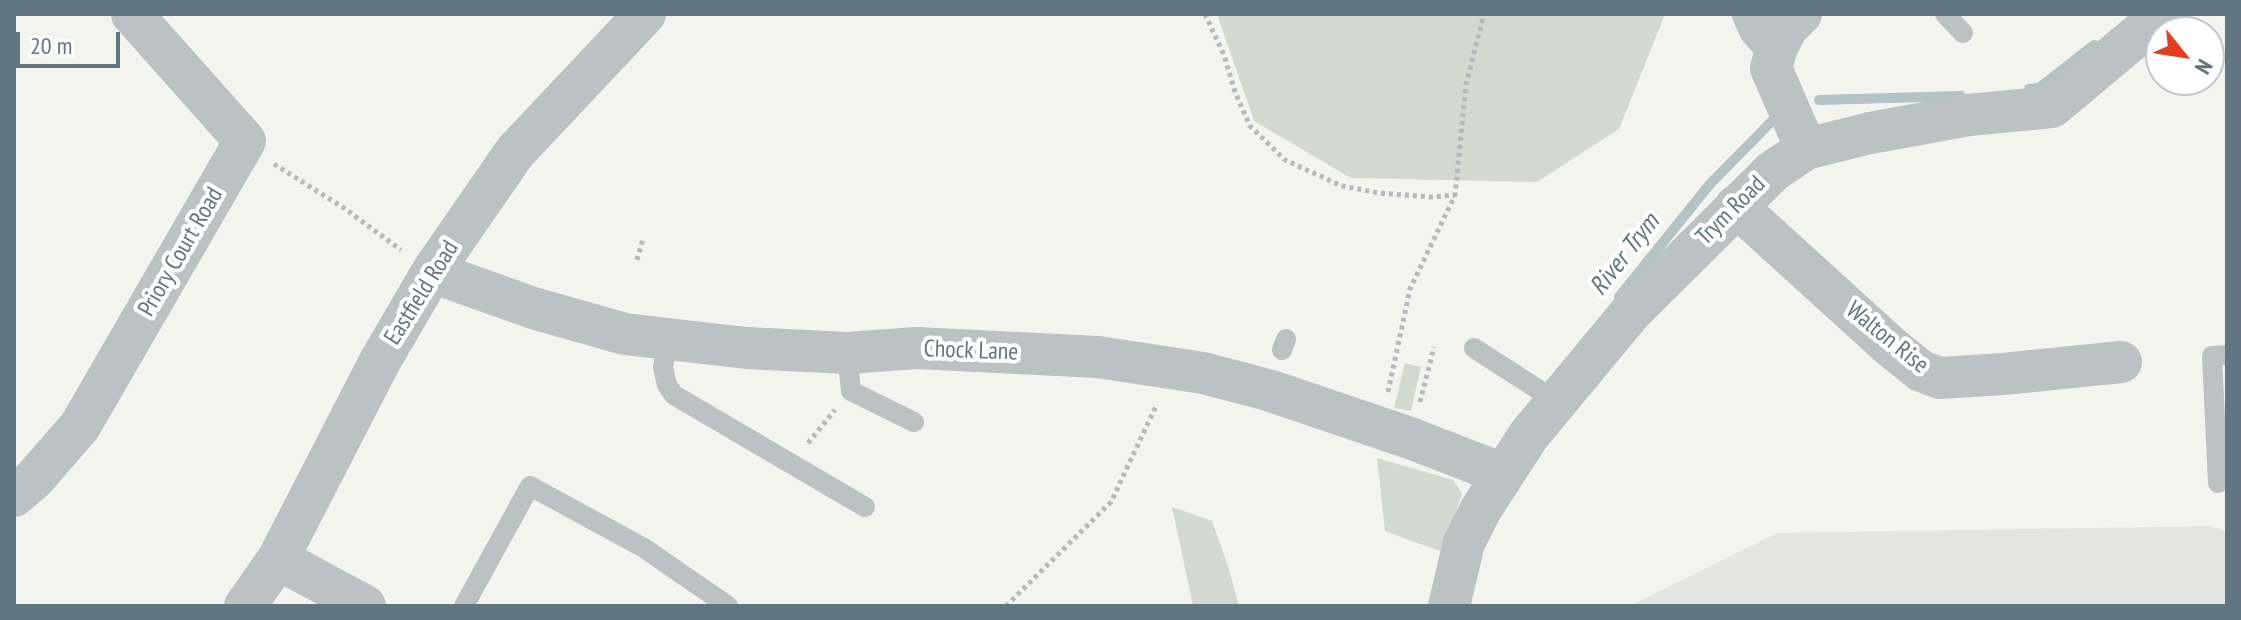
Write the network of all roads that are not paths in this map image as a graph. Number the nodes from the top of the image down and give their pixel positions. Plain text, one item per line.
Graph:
1 (132, 14) edge
2 (645, 14) edge
3 (1945, 14) edge
4 (2163, 14) edge
5 (1777, 25) edge
6 (1963, 33) dead end
7 (1806, 149) junction
8 (1736, 206) junction
9 (432, 272) junction
10 (668, 339) junction
11 (1474, 348) dead end
12 (2227, 355) edge
13 (2121, 362) dead end
14 (849, 372) junction
15 (1556, 401) junction
16 (914, 422) dead end
17 (1503, 474) junction
18 (2218, 483) dead end
19 (14, 496) edge
20 (865, 507) dead end
21 (278, 559) junction
22 (245, 606) edge
23 (365, 606) edge
24 (464, 606) edge
25 (728, 606) edge
26 (1449, 606) edge

1 - 19 street, Priory Court Road
2 - 9 street, Eastfield Road
3 - 6 lane
4 - 7 street, Trym Road
5 - 7 street
7 - 8 street, Trym Road
8 - 13 street, Walton Rise
8 - 15 street, Trym Road
9 - 10 street, Chock Lane
9 - 21 street, Eastfield Road
10 - 14 street, Chock Lane
10 - 20 lane
11 - 15 lane
12 - 18 lane
14 - 16 lane
14 - 17 street, Chock Lane
15 - 17 street, Trym Road
17 - 26 street, Trym Road
21 - 22 street, Eastfield Road
21 - 23 street
24 - 25 lane

